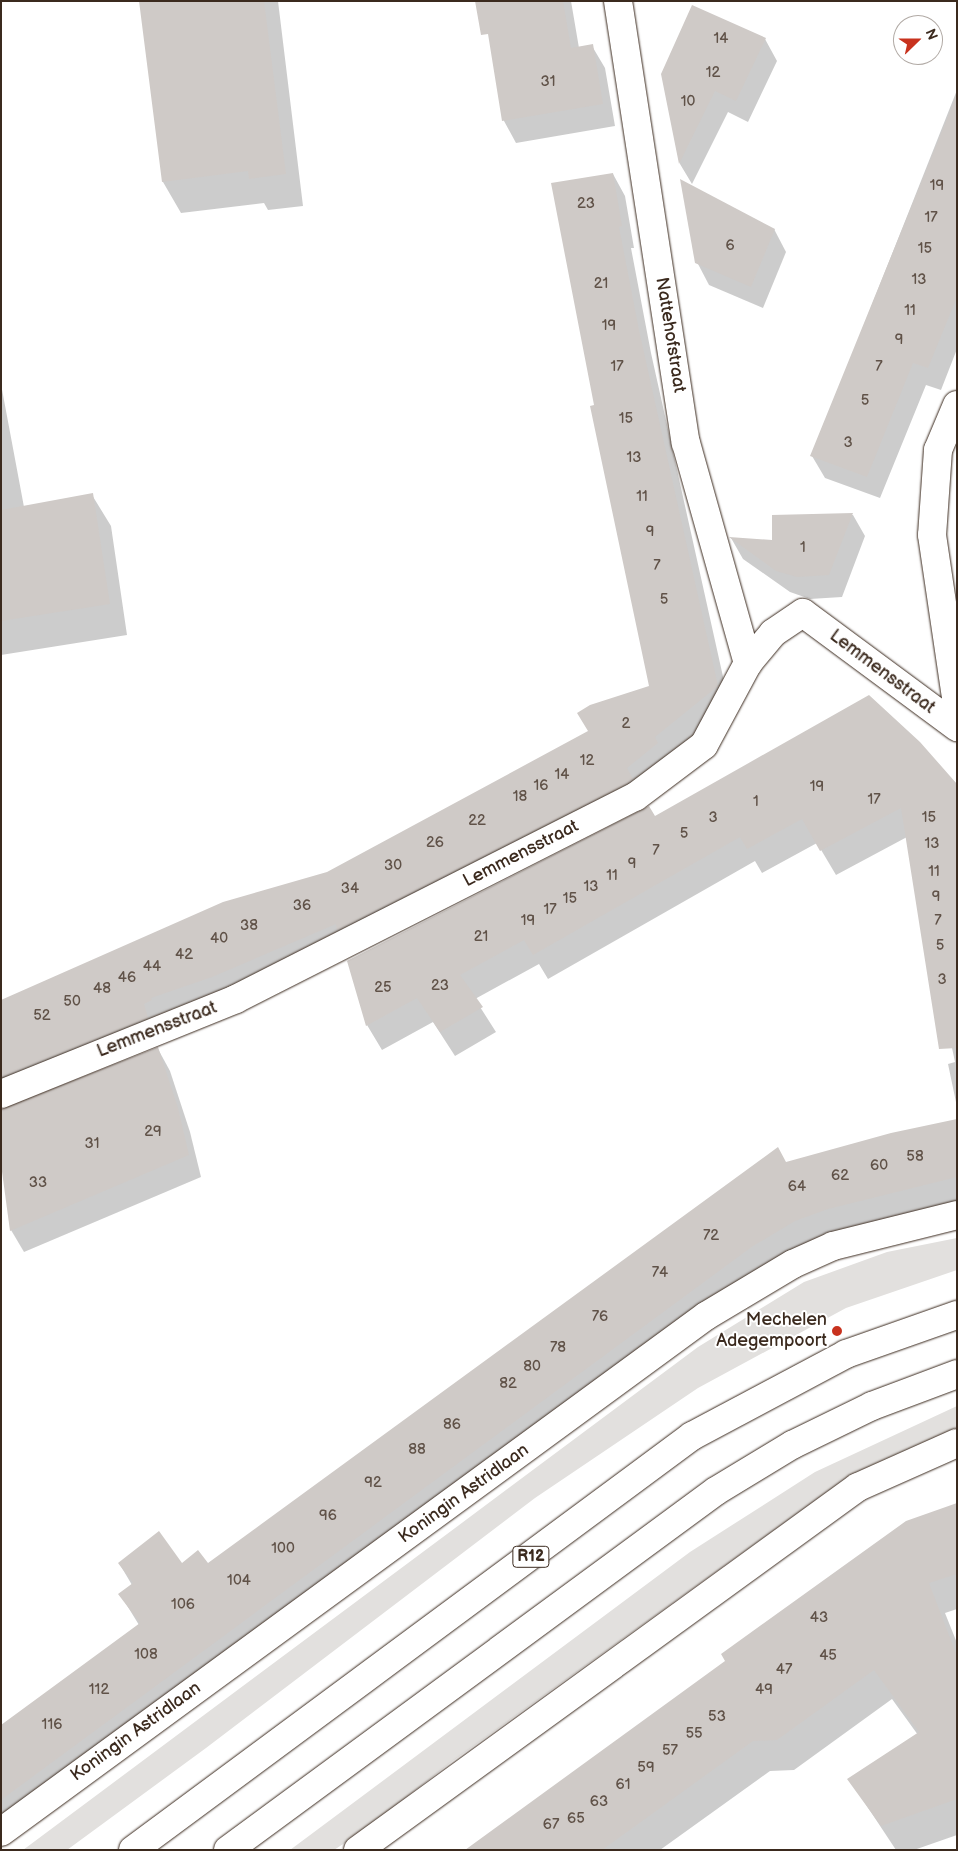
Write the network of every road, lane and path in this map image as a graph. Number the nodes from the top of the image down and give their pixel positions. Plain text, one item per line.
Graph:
1 (618, 1) edge
2 (957, 405) edge
3 (748, 662) junction
4 (957, 705) edge
5 (957, 727) edge
6 (1, 1094) edge
7 (957, 1215) edge
8 (957, 1315) edge
9 (957, 1374) edge
10 (957, 1443) edge
11 (1, 1832) edge
12 (134, 1850) edge
13 (228, 1850) edge
14 (358, 1850) edge

1 - 3 street, Nattehofstraat
2 - 4 street
3 - 5 street, Lemmensstraat
3 - 6 street, Lemmensstraat
7 - 11 street, Koningin Astridlaan
8 - 12 street, R12
9 - 13 street
10 - 14 street

